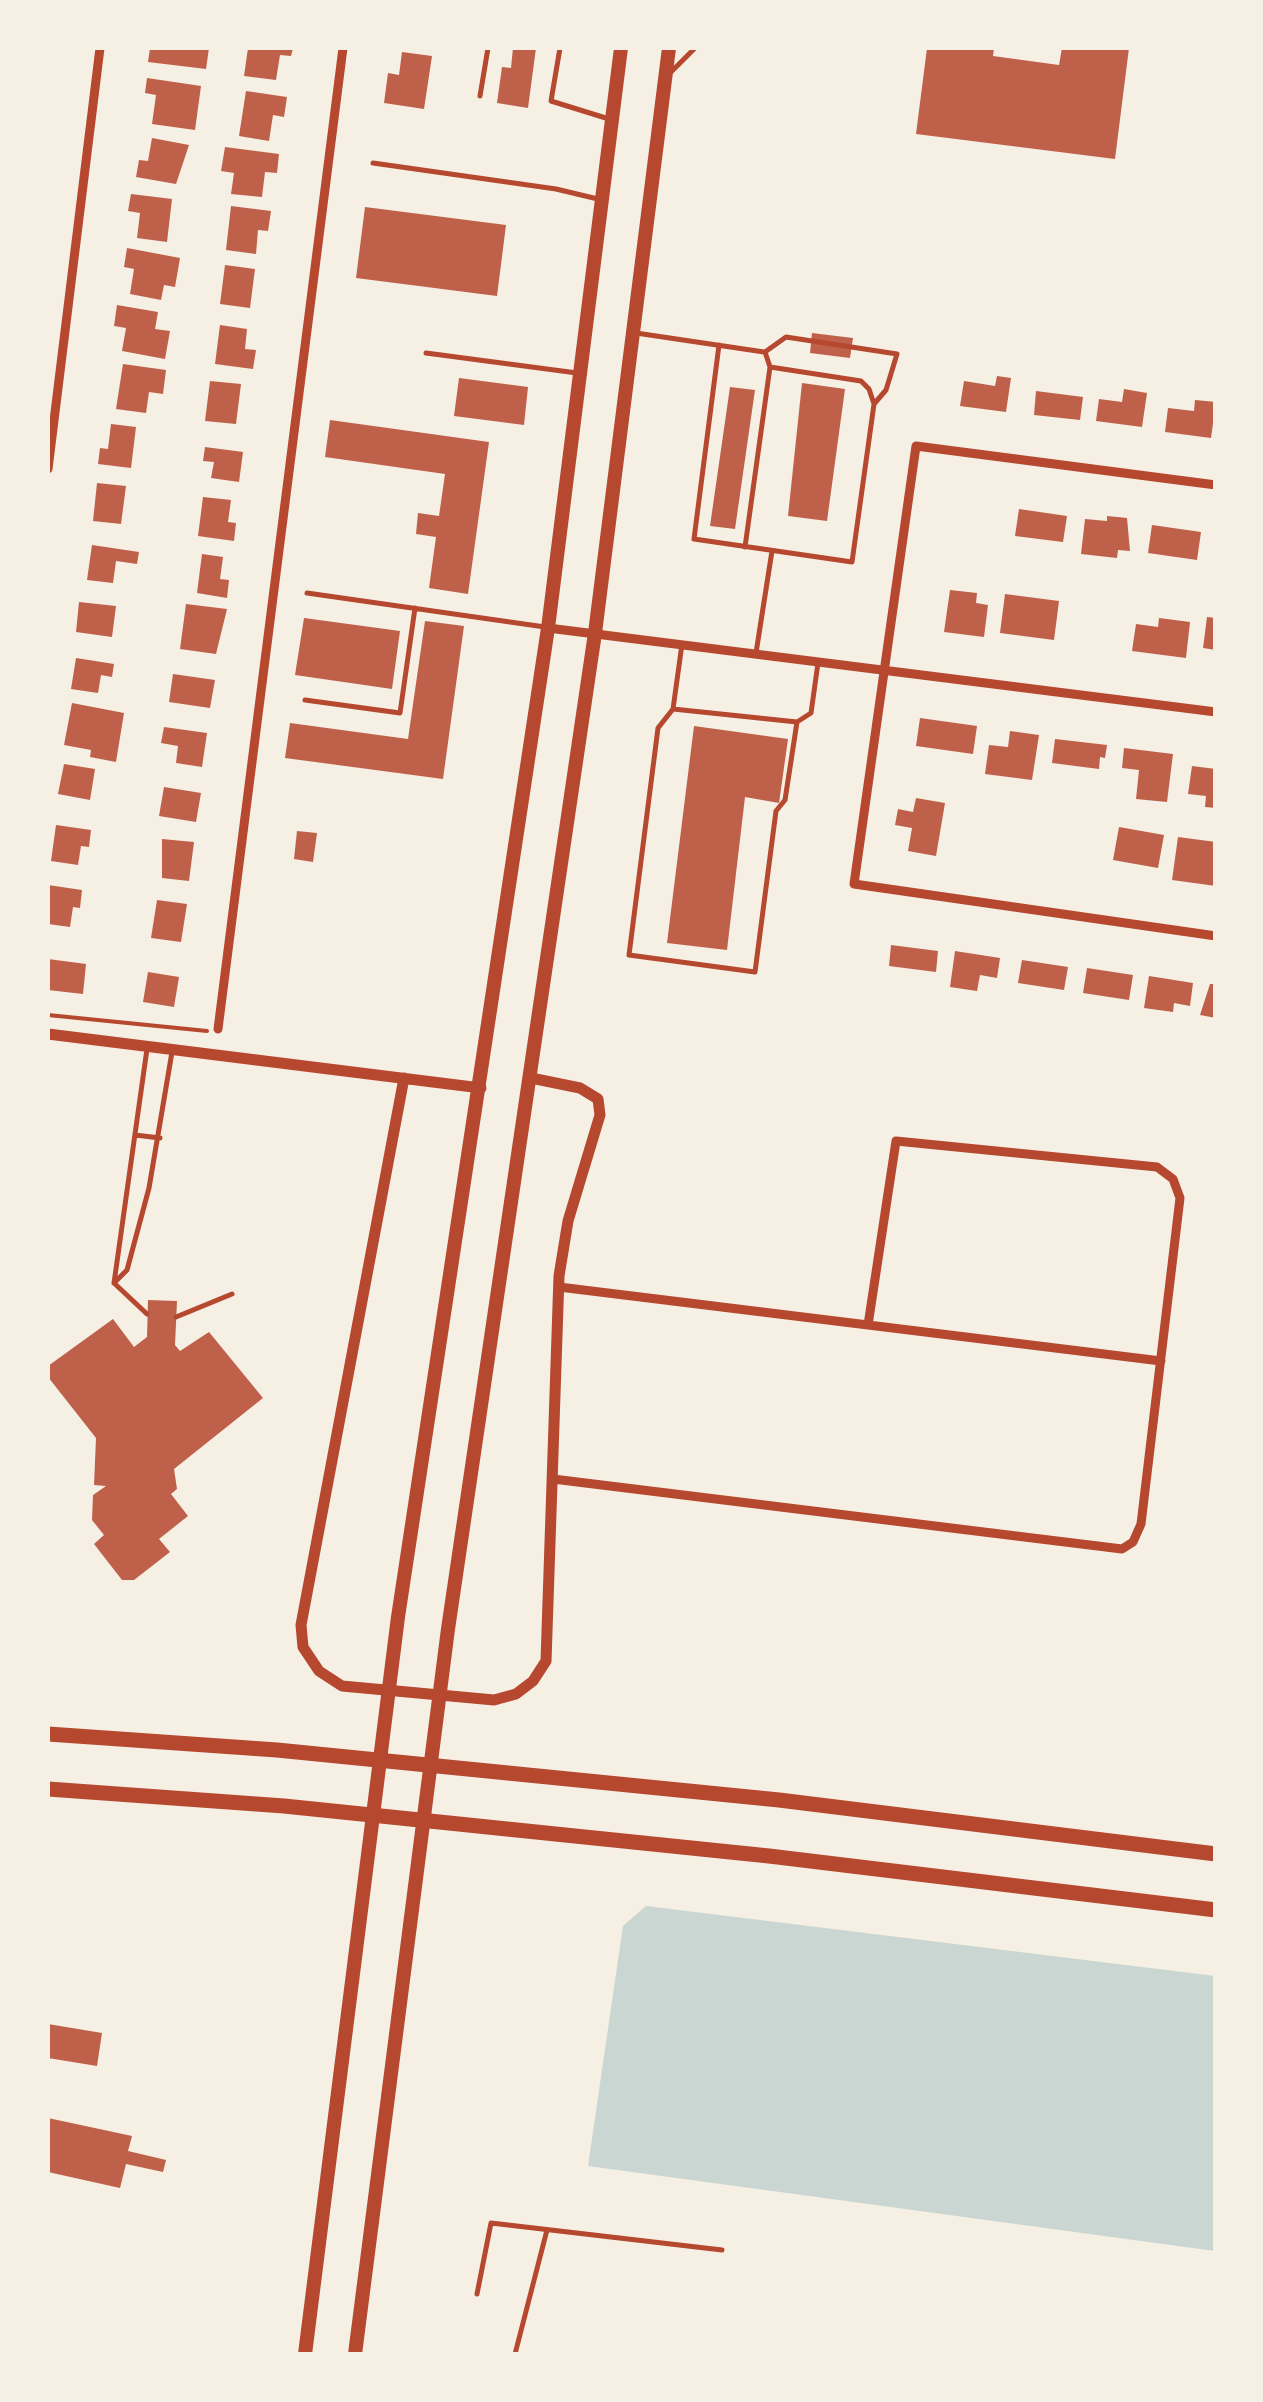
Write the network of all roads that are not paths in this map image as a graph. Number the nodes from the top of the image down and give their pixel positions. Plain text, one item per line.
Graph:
1 (100, 48) edge
2 (343, 48) edge
3 (488, 48) edge
4 (560, 48) edge
5 (621, 48) edge
6 (669, 48) edge
7 (694, 48) edge
8 (665, 77) junction
9 (480, 96) dead end
10 (612, 120) junction
11 (373, 163) dead end
12 (602, 200) junction
13 (633, 332) junction
14 (720, 345) junction
15 (765, 352) junction
16 (426, 353) dead end
17 (770, 367) junction
18 (580, 373) junction
19 (874, 404) junction
20 (48, 469) edge
21 (1216, 485) edge
22 (745, 547) junction
23 (772, 550) junction
24 (307, 593) dead end
25 (415, 608) junction
26 (548, 628) junction
27 (596, 633) junction
28 (682, 644) junction
29 (756, 652) junction
30 (818, 660) junction
31 (886, 668) junction
32 (305, 700) dead end
33 (674, 709) junction
34 (1216, 712) edge
35 (797, 722) junction
36 (1216, 936) edge
37 (218, 1028) road end
38 (48, 1034) edge
39 (98, 1041) junction
40 (48, 1043) edge
41 (147, 1049) junction
42 (172, 1052) junction
43 (404, 1078) junction
44 (531, 1078) junction
45 (480, 1088) junction
46 (135, 1135) junction
47 (160, 1138) junction
48 (114, 1283) junction
49 (559, 1287) junction
50 (232, 1294) dead end
51 (148, 1314) dead end
52 (176, 1317) dead end
53 (868, 1325) junction
54 (1161, 1361) junction
55 (553, 1479) junction
56 (48, 1734) edge
57 (48, 1789) edge
58 (1216, 1854) edge
59 (1216, 1910) edge
60 (547, 2230) junction
61 (722, 2250) dead end
62 (476, 2294) dead end
63 (305, 2354) edge
64 (354, 2354) edge
65 (515, 2354) edge

1 - 20 street
2 - 37 street
3 - 9 lane
4 - 10 lane
5 - 10 main road
6 - 8 main road
7 - 8 lane
8 - 13 main road
10 - 12 main road
11 - 12 lane
12 - 18 main road
13 - 14 lane
13 - 27 main road
14 - 15 lane
14 - 22 lane
15 - 17 lane
15 - 19 lane
16 - 18 lane
17 - 19 lane
17 - 22 lane
18 - 26 main road
19 - 23 lane
21 - 31 street
22 - 23 lane
23 - 29 lane
24 - 25 lane
25 - 26 lane
25 - 32 lane
26 - 27 street
26 - 45 main road
27 - 28 street
27 - 44 main road
28 - 29 street
28 - 33 lane
29 - 30 street
30 - 31 street
30 - 35 lane
31 - 34 street
31 - 36 street
33 - 35 lane
33 - 35 lane
38 - 39 street
39 - 40 street
39 - 41 street
41 - 42 street
41 - 46 lane
42 - 43 street
42 - 47 lane
43 - 45 street
43 - 55 street
44 - 49 street
44 - 64 main road
45 - 63 main road
46 - 47 lane
46 - 48 lane
47 - 48 lane
48 - 51 lane
49 - 53 street
49 - 55 street
50 - 52 lane
53 - 54 street
53 - 54 street
54 - 55 street
56 - 58 highway
57 - 59 highway
60 - 61 lane
60 - 62 lane
60 - 65 lane

